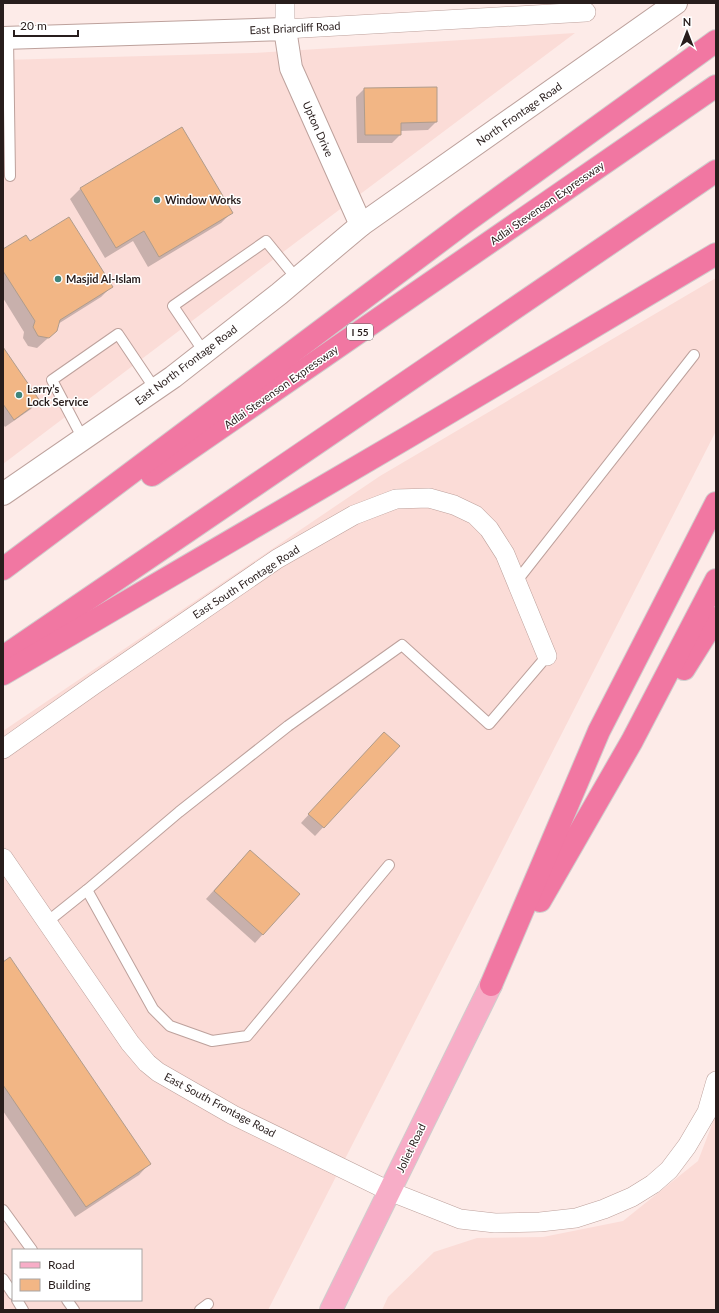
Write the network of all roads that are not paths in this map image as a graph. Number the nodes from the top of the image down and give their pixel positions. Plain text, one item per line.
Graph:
1 (285, 3) edge
2 (676, 3) edge
3 (586, 12) dead end
4 (285, 29) junction
5 (6, 38) edge
6 (716, 41) edge
7 (716, 86) edge
8 (716, 171) edge
9 (10, 176) dead end
10 (361, 225) junction
11 (716, 254) edge
12 (297, 279) junction
13 (204, 352) junction
14 (694, 355) dead end
15 (155, 389) junction
16 (83, 439) junction
17 (3, 494) edge
18 (716, 503) edge
19 (3, 569) edge
20 (3, 577) edge
21 (716, 580) edge
22 (516, 582) junction
23 (716, 618) edge
24 (548, 656) joint
25 (3, 657) edge
26 (3, 674) edge
27 (3, 749) edge
28 (3, 858) edge
29 (389, 865) dead end
30 (87, 890) junction
31 (546, 891) junction
32 (46, 922) junction
33 (491, 985) junction
34 (716, 1082) edge
35 (389, 1191) junction
36 (3, 1210) edge
37 (31, 1249) edge
38 (3, 1279) edge
39 (12, 1292) edge
40 (17, 1301) edge
41 (68, 1301) edge
42 (208, 1304) dead end
43 (23, 1310) edge
44 (74, 1310) edge
45 (200, 1310) edge
46 (331, 1310) edge

1 - 4 street
2 - 10 street, North Frontage Road
3 - 4 street, East Briarcliff Road
4 - 5 street, East Briarcliff Road
4 - 10 street, Upton Drive
5 - 9 lane
6 - 19 highway
7 - 20 highway, Adlai Stevenson Expressway / I 55
8 - 25 highway
10 - 12 street, East North Frontage Road
11 - 26 highway
12 - 13 street, East North Frontage Road
12 - 13 lane
13 - 15 street, East North Frontage Road
14 - 22 lane
15 - 16 street, East North Frontage Road
15 - 16 lane
16 - 17 street, East North Frontage Road
18 - 33 highway
21 - 31 highway
22 - 24 street, East South Frontage Road
22 - 27 street, East South Frontage Road
23 - 31 highway
24 - 30 lane
28 - 32 street, East South Frontage Road
29 - 30 lane
30 - 32 lane
31 - 33 highway
32 - 35 street, East South Frontage Road
33 - 35 main road, Joliet Road
34 - 35 street, East South Frontage Road
35 - 46 main road, Joliet Road
36 - 37 lane
38 - 39 lane
40 - 43 lane
41 - 44 lane
42 - 45 lane

